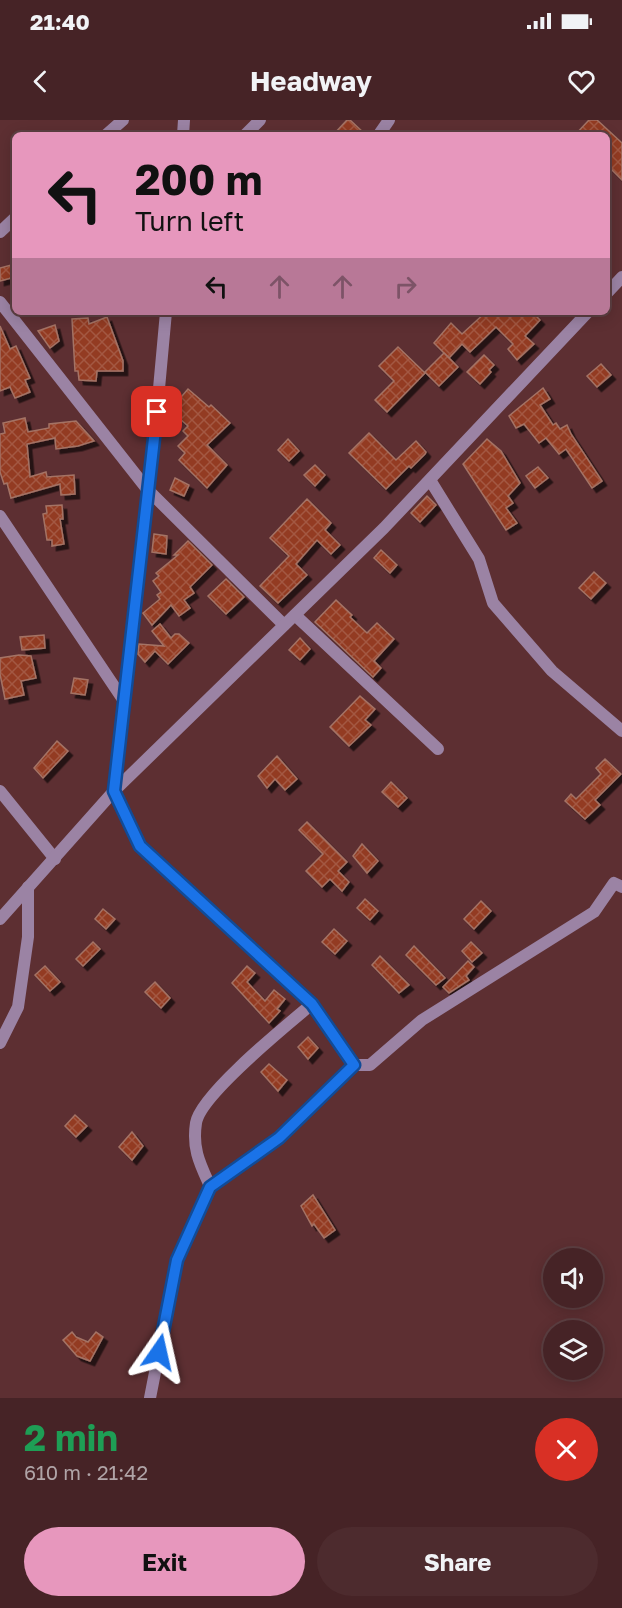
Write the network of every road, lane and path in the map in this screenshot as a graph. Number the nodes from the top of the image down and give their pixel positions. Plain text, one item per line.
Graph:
1 (123, 120) edge
2 (260, 120) edge
3 (109, 132) edge
4 (249, 132) edge
5 (12, 221) edge
6 (0, 232) edge
7 (622, 277) edge
8 (610, 290) edge
9 (0, 302) edge
10 (166, 315) edge
11 (585, 315) edge
12 (430, 480) junction
13 (147, 489) junction
14 (0, 516) edge
15 (295, 615) junction
16 (284, 625) junction
17 (124, 701) junction
18 (622, 731) edge
19 (438, 749) dead end
20 (0, 791) edge
21 (114, 791) junction
22 (55, 859) junction
23 (28, 887) junction
24 (622, 887) edge
25 (0, 919) edge
26 (312, 1004) junction
27 (0, 1043) edge
28 (354, 1065) junction
29 (210, 1186) dead end
30 (150, 1398) edge

1 - 3 street
2 - 4 street
5 - 6 street
7 - 8 street
9 - 13 street
10 - 13 street
11 - 12 street
12 - 15 street
12 - 18 street
13 - 16 street
13 - 17 street
14 - 17 street
15 - 16 street
15 - 19 street
16 - 21 street
17 - 21 street
20 - 22 street
21 - 22 street
21 - 26 street
22 - 23 street
23 - 25 street
23 - 27 street
24 - 28 street
26 - 28 street
26 - 29 street
28 - 30 street

